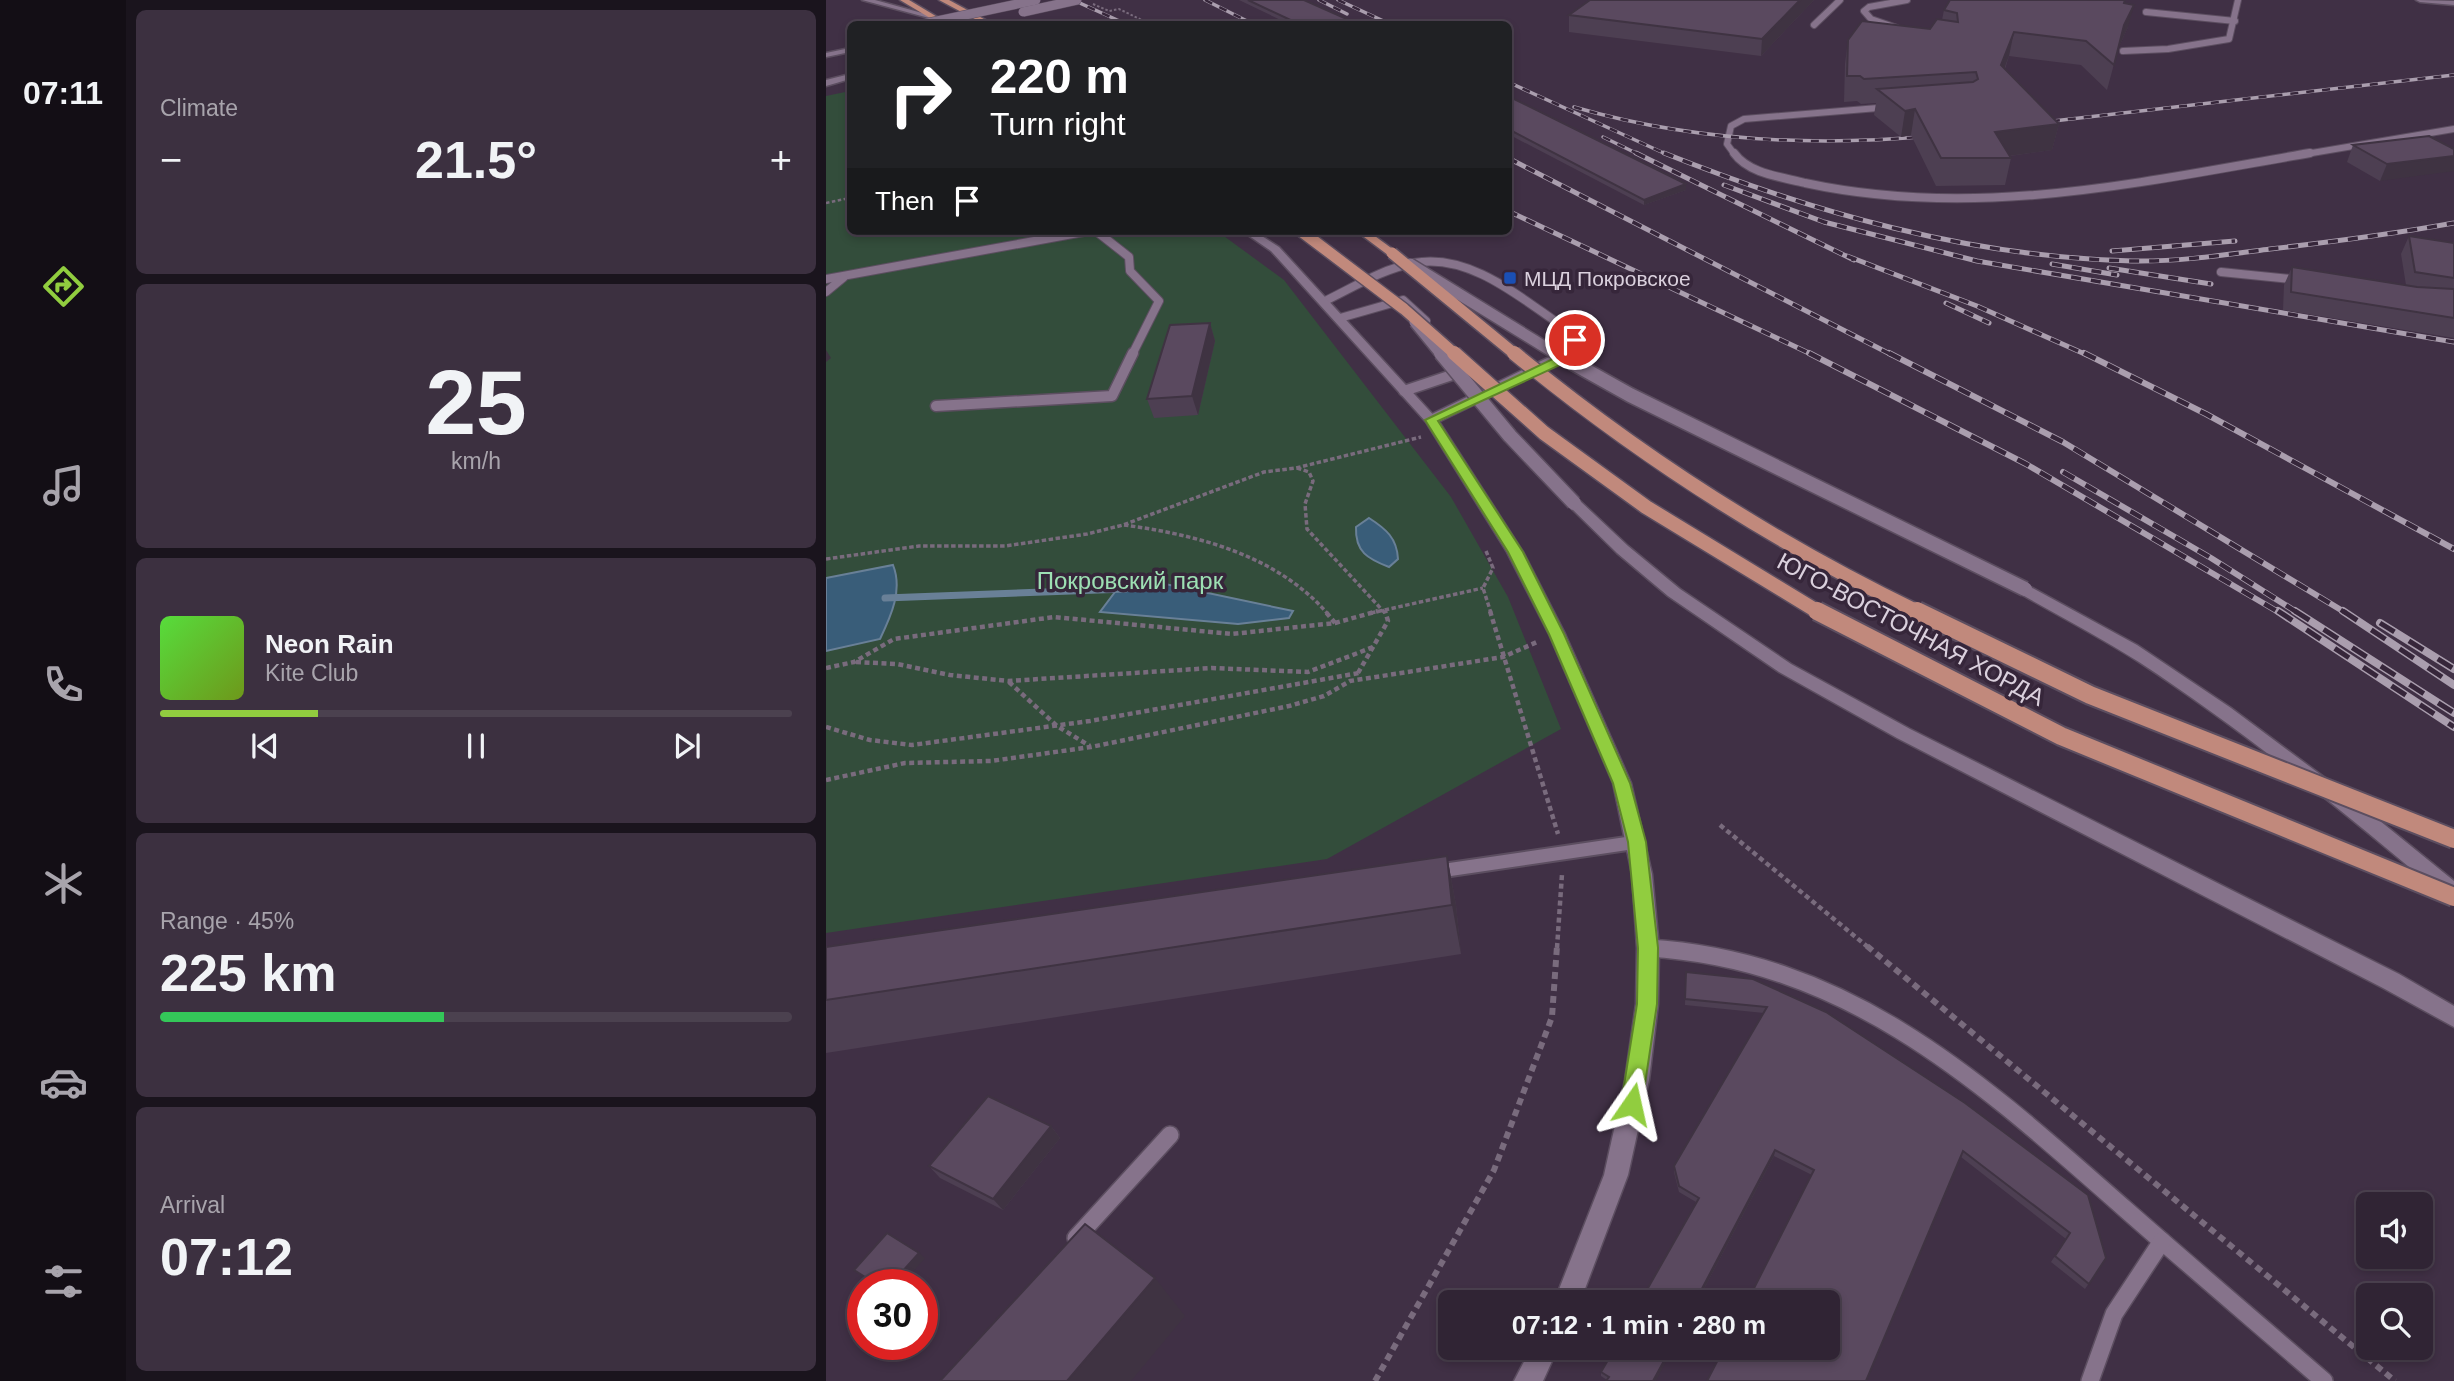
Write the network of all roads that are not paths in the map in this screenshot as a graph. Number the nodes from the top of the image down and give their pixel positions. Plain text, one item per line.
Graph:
1 (866, 0) edge
2 (904, 0) edge
3 (943, 0) edge
4 (1037, 0) edge
5 (1077, 0) edge
6 (1840, 0) edge
7 (1907, 0) edge
8 (2238, 0) edge
9 (2420, 0) edge
10 (2454, 4) edge
11 (2146, 12) dead end
12 (929, 16) junction
13 (937, 21) edge
14 (939, 21) edge
15 (979, 21) edge
16 (983, 21) edge
17 (2235, 21) junction
18 (1814, 25) dead end
19 (1910, 31) edge
20 (847, 41) edge
21 (826, 45) edge
22 (2123, 51) edge
23 (847, 78) edge
24 (826, 83) edge
25 (1899, 107) edge
26 (2454, 130) edge
27 (1067, 235) edge
28 (1101, 235) edge
29 (1253, 235) edge
30 (1306, 235) edge
31 (1367, 235) edge
32 (1392, 253) junction
33 (2221, 272) dead end
34 (846, 275) junction
35 (826, 279) edge
36 (2308, 281) edge
37 (826, 292) edge
38 (1325, 301) junction
39 (1404, 309) junction
40 (1340, 318) junction
41 (1404, 391) junction
42 (936, 406) dead end
43 (1431, 420) junction
44 (2454, 839) edge
45 (1637, 842) junction
46 (1413, 875) edge
47 (2454, 895) edge
48 (1648, 948) junction
49 (2454, 1017) edge
50 (1170, 1135) dead end
51 (2162, 1241) junction
52 (1067, 1248) edge
53 (1572, 1290) edge
54 (1539, 1360) edge
55 (1528, 1381) edge
56 (2091, 1381) edge
57 (2324, 1381) edge

1 - 12 main road
2 - 12 main road
3 - 16 main road
4 - 13 main road, bridge
5 - 15 main road, bridge
6 - 18 lane
7 - 19 lane
8 - 17 lane
9 - 10 main road
11 - 17 lane
12 - 14 main road
17 - 22 lane
20 - 21 main road
23 - 24 main road
25 - 26 lane
27 - 34 lane
28 - 42 lane
29 - 38 main road
30 - 39 main road, ЮГО-ВОСТОЧНАЯ ХОРДА, bridge
31 - 32 main road, ЮГО-ВОСТОЧНАЯ ХОРДА
32 - 44 main road, ЮГО-ВОСТОЧНАЯ ХОРДА, bridge
32 - 47 main road, bridge
33 - 36 lane
34 - 35 lane
34 - 37 lane
38 - 40 main road
38 - 43 lane
39 - 47 main road, ЮГО-ВОСТОЧНАЯ ХОРДА, bridge
39 - 49 main road, bridge
40 - 41 main road
40 - 41 lane
41 - 43 main road
43 - 45 main road
45 - 46 lane
45 - 48 main road
48 - 51 lane
48 - 53 main road
50 - 52 lane
51 - 56 lane
51 - 57 lane
54 - 55 main road

